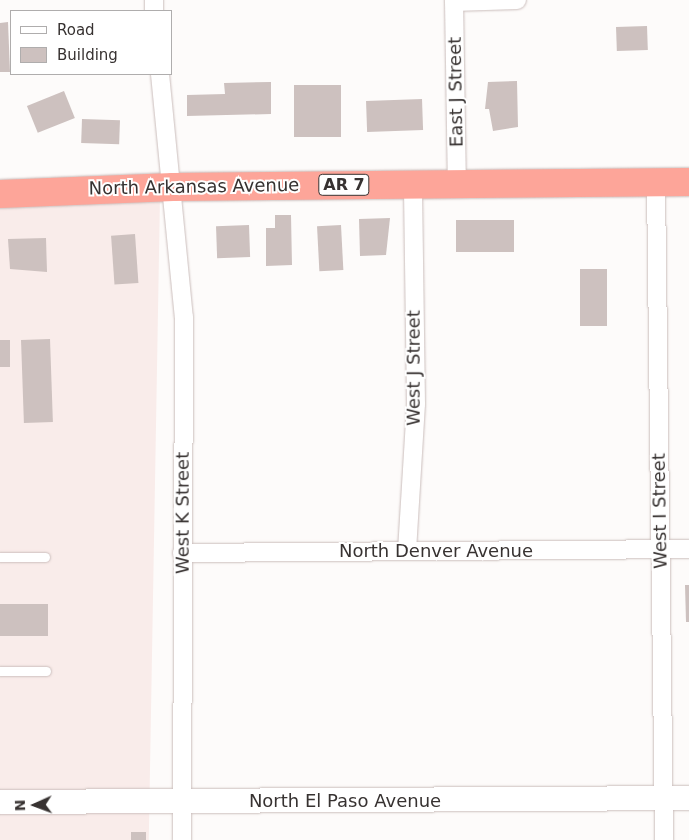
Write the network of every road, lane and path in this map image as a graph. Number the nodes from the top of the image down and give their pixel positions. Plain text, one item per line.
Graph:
1 (517, 0) edge
2 (454, 1) edge
3 (160, 75) edge
4 (656, 182) junction
5 (689, 182) edge
6 (413, 184) junction
7 (458, 184) junction
8 (173, 187) junction
9 (0, 194) edge
10 (661, 550) junction
11 (689, 550) edge
12 (407, 552) junction
13 (182, 553) junction
14 (0, 557) edge
15 (45, 557) dead end
16 (0, 671) edge
17 (46, 671) dead end
18 (664, 798) junction
19 (689, 798) edge
20 (0, 802) edge
21 (182, 802) junction
22 (182, 840) edge
23 (664, 840) edge

1 - 2 street
2 - 7 street, East J Street
3 - 8 street, West K Street
4 - 5 highway, North Arkansas Avenue / AR 7
4 - 7 highway, North Arkansas Avenue / AR 7
4 - 10 street, West I Street
6 - 7 highway, North Arkansas Avenue / AR 7
6 - 8 highway, North Arkansas Avenue / AR 7
6 - 12 street, West J Street
8 - 9 highway, North Arkansas Avenue / AR 7
8 - 13 street, West K Street
10 - 11 street, North Denver Avenue
10 - 12 street, North Denver Avenue
10 - 18 street, West I Street
12 - 13 street, North Denver Avenue
13 - 21 street, West K Street
14 - 15 lane
16 - 17 lane
18 - 19 street, North El Paso Avenue
18 - 21 street, North El Paso Avenue
18 - 23 street, West I Street
20 - 21 street, North El Paso Avenue
21 - 22 street, West K Street

